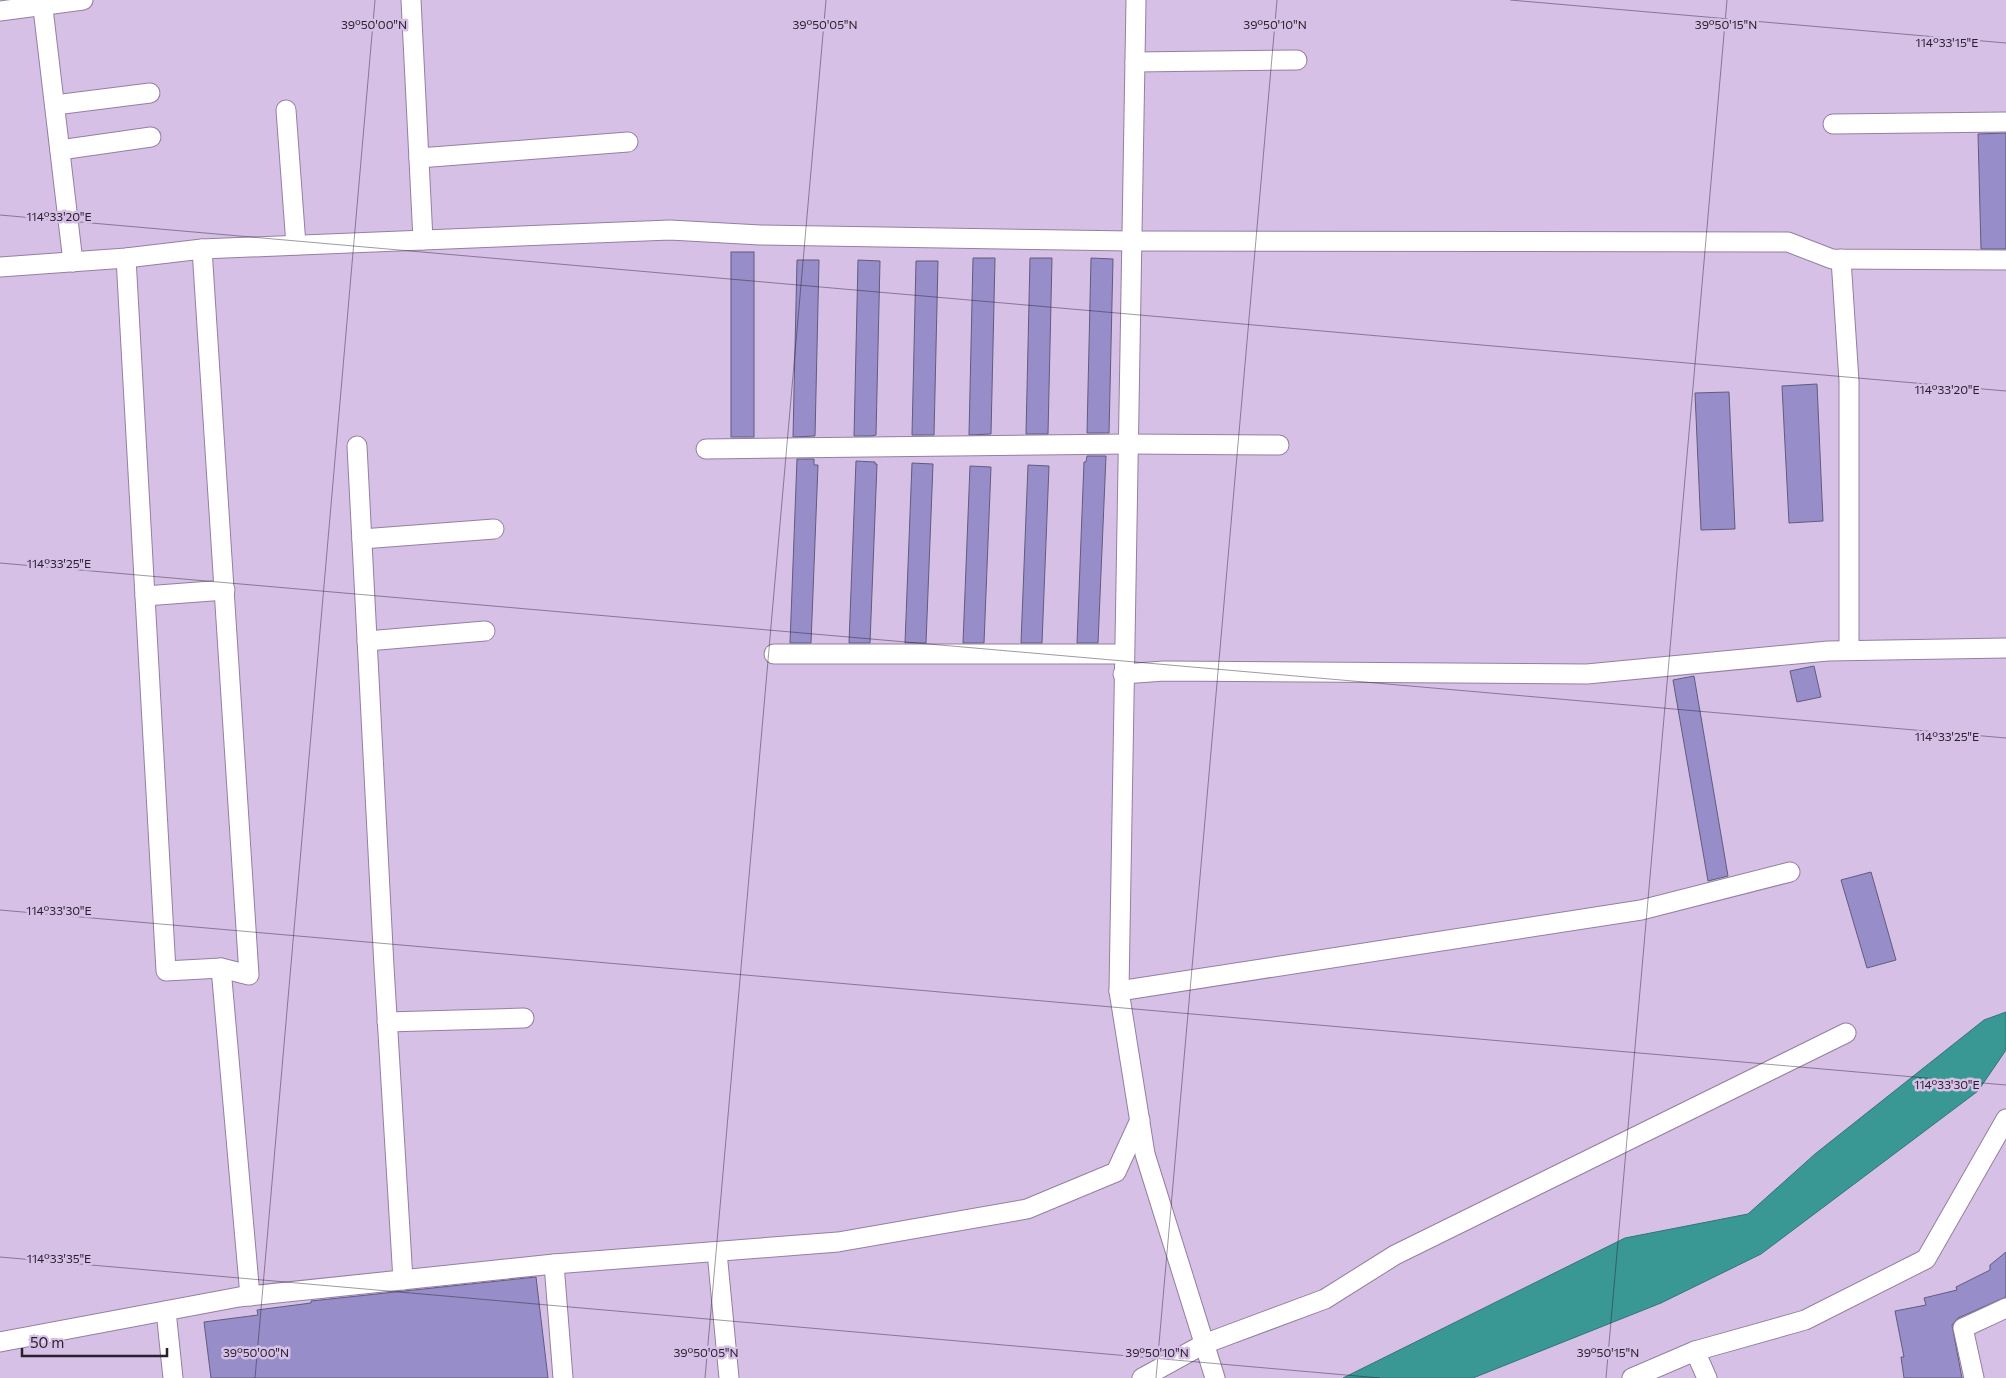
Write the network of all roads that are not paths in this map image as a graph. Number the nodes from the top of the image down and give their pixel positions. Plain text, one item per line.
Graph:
1 (83, 0) edge
2 (411, 0) edge
3 (1136, 0) edge
4 (42, 3) edge
5 (0, 11) edge
6 (1298, 60) dead end
7 (1134, 62) junction
8 (150, 93) dead end
9 (55, 105) junction
10 (286, 110) dead end
11 (2006, 122) edge
12 (1833, 124) dead end
13 (151, 136) dead end
14 (628, 142) dead end
15 (60, 150) junction
16 (419, 158) junction
17 (423, 240) junction
18 (1131, 240) junction
19 (296, 245) junction
20 (202, 249) junction
21 (126, 258) junction
22 (1841, 259) junction
23 (2006, 260) edge
24 (73, 262) junction
25 (0, 267) edge
26 (1127, 444) junction
27 (1279, 445) dead end
28 (357, 446) dead end
29 (706, 449) dead end
30 (494, 529) dead end
31 (362, 539) junction
32 (225, 590) junction
33 (145, 596) junction
34 (485, 631) dead end
35 (367, 641) junction
36 (2006, 648) edge
37 (1849, 650) junction
38 (774, 654) dead end
39 (1124, 654) junction
40 (1123, 674) junction
41 (1790, 872) dead end
42 (221, 968) junction
43 (1119, 991) junction
44 (524, 1018) dead end
45 (387, 1022) junction
46 (1846, 1033) dead end
47 (2006, 1119) edge
48 (1140, 1120) junction
49 (717, 1252) junction
50 (554, 1264) junction
51 (403, 1280) junction
52 (250, 1296) junction
53 (2006, 1308) edge
54 (166, 1311) junction
55 (0, 1342) edge
56 (1204, 1344) junction
57 (1696, 1351) junction
58 (173, 1378) edge
59 (563, 1378) edge
60 (729, 1378) edge
61 (1142, 1378) edge
62 (1214, 1378) edge
63 (1632, 1378) edge
64 (1707, 1378) edge
65 (1974, 1378) edge

1 - 4 street
2 - 16 street
3 - 7 street
4 - 5 street
4 - 9 street
6 - 7 street
7 - 18 street
8 - 9 street
9 - 15 street
10 - 19 street
11 - 12 street
13 - 15 street
14 - 16 street
15 - 24 street
16 - 17 street
17 - 18 street
17 - 19 street
18 - 22 street
18 - 26 street
19 - 20 street
20 - 21 street
20 - 32 street
21 - 24 street
21 - 33 street
22 - 23 street
22 - 37 street
24 - 25 street
26 - 27 street
26 - 29 street
26 - 39 street
28 - 31 street
30 - 31 street
31 - 35 street
32 - 33 street
32 - 42 street
33 - 42 street
34 - 35 street
35 - 45 street
36 - 37 street
37 - 40 street
38 - 39 street
39 - 40 street
40 - 43 street
41 - 43 street
42 - 52 street
43 - 48 street
44 - 45 street
45 - 51 street
46 - 56 street
47 - 57 street
48 - 49 street
48 - 56 street
49 - 50 street
49 - 60 street
50 - 51 street
50 - 59 street
51 - 52 street
52 - 54 street
53 - 65 street
54 - 55 street
54 - 58 street
56 - 61 street
56 - 62 street
57 - 63 street
57 - 64 street

